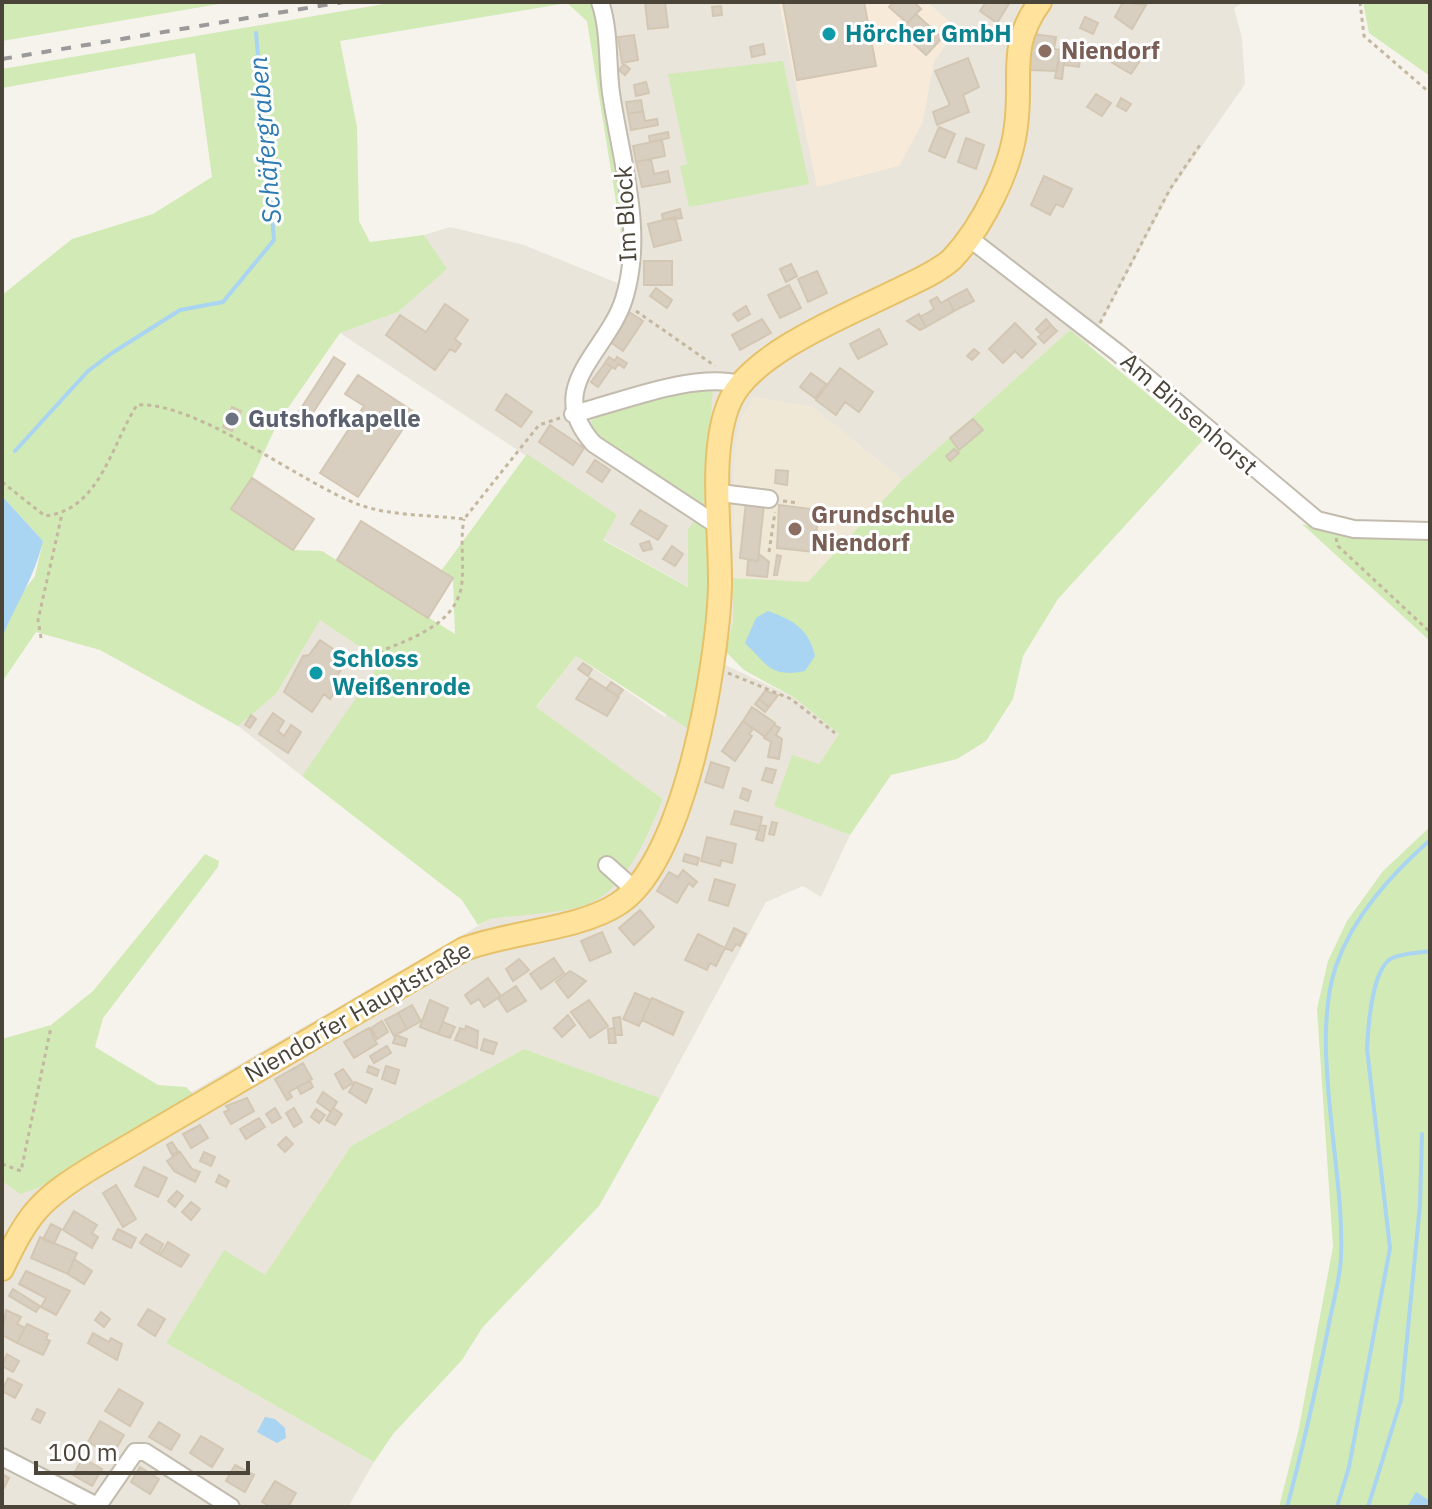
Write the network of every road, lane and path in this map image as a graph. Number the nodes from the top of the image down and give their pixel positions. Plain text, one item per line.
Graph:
1 (600, 2) edge
2 (1040, 2) edge
3 (1360, 2) edge
4 (1430, 93) edge
5 (1202, 142) dead end
6 (969, 238) junction
7 (623, 302) junction
8 (1095, 335) junction
9 (740, 384) junction
10 (573, 414) junction
11 (2, 482) edge
12 (720, 493) junction
13 (773, 500) joint
14 (62, 514) junction
15 (464, 519) junction
16 (720, 527) junction
17 (1334, 527) junction
18 (1430, 531) edge
19 (769, 552) dead end
20 (1430, 632) edge
21 (41, 638) dead end
22 (379, 652) dead end
23 (713, 667) junction
24 (835, 733) dead end
25 (607, 865) dead end
26 (635, 890) junction
27 (51, 1027) dead end
28 (2, 1164) edge
29 (2, 1269) edge
30 (2, 1457) edge
31 (97, 1507) edge
32 (231, 1507) edge

1 - 7 street, Im Block
2 - 6 main road, Niendorfer Hauptstraße
3 - 4 path
5 - 8 path
6 - 8 street, Am Binsenhorst
6 - 9 main road, Niendorfer Hauptstraße
7 - 9 path
7 - 10 street, Im Block
8 - 17 street, Am Binsenhorst
9 - 10 street
9 - 12 main road, Niendorfer Hauptstraße
10 - 15 path
10 - 16 street
11 - 14 path
12 - 13 street
12 - 16 main road, Niendorfer Hauptstraße
13 - 19 path
14 - 15 path
14 - 21 path
15 - 22 path
16 - 23 main road, Niendorfer Hauptstraße
17 - 18 street, Am Binsenhorst
17 - 20 path
23 - 24 path
23 - 26 main road, Niendorfer Hauptstraße
25 - 26 street
26 - 29 main road, Niendorfer Hauptstraße
27 - 28 path
30 - 31 street
31 - 32 street

